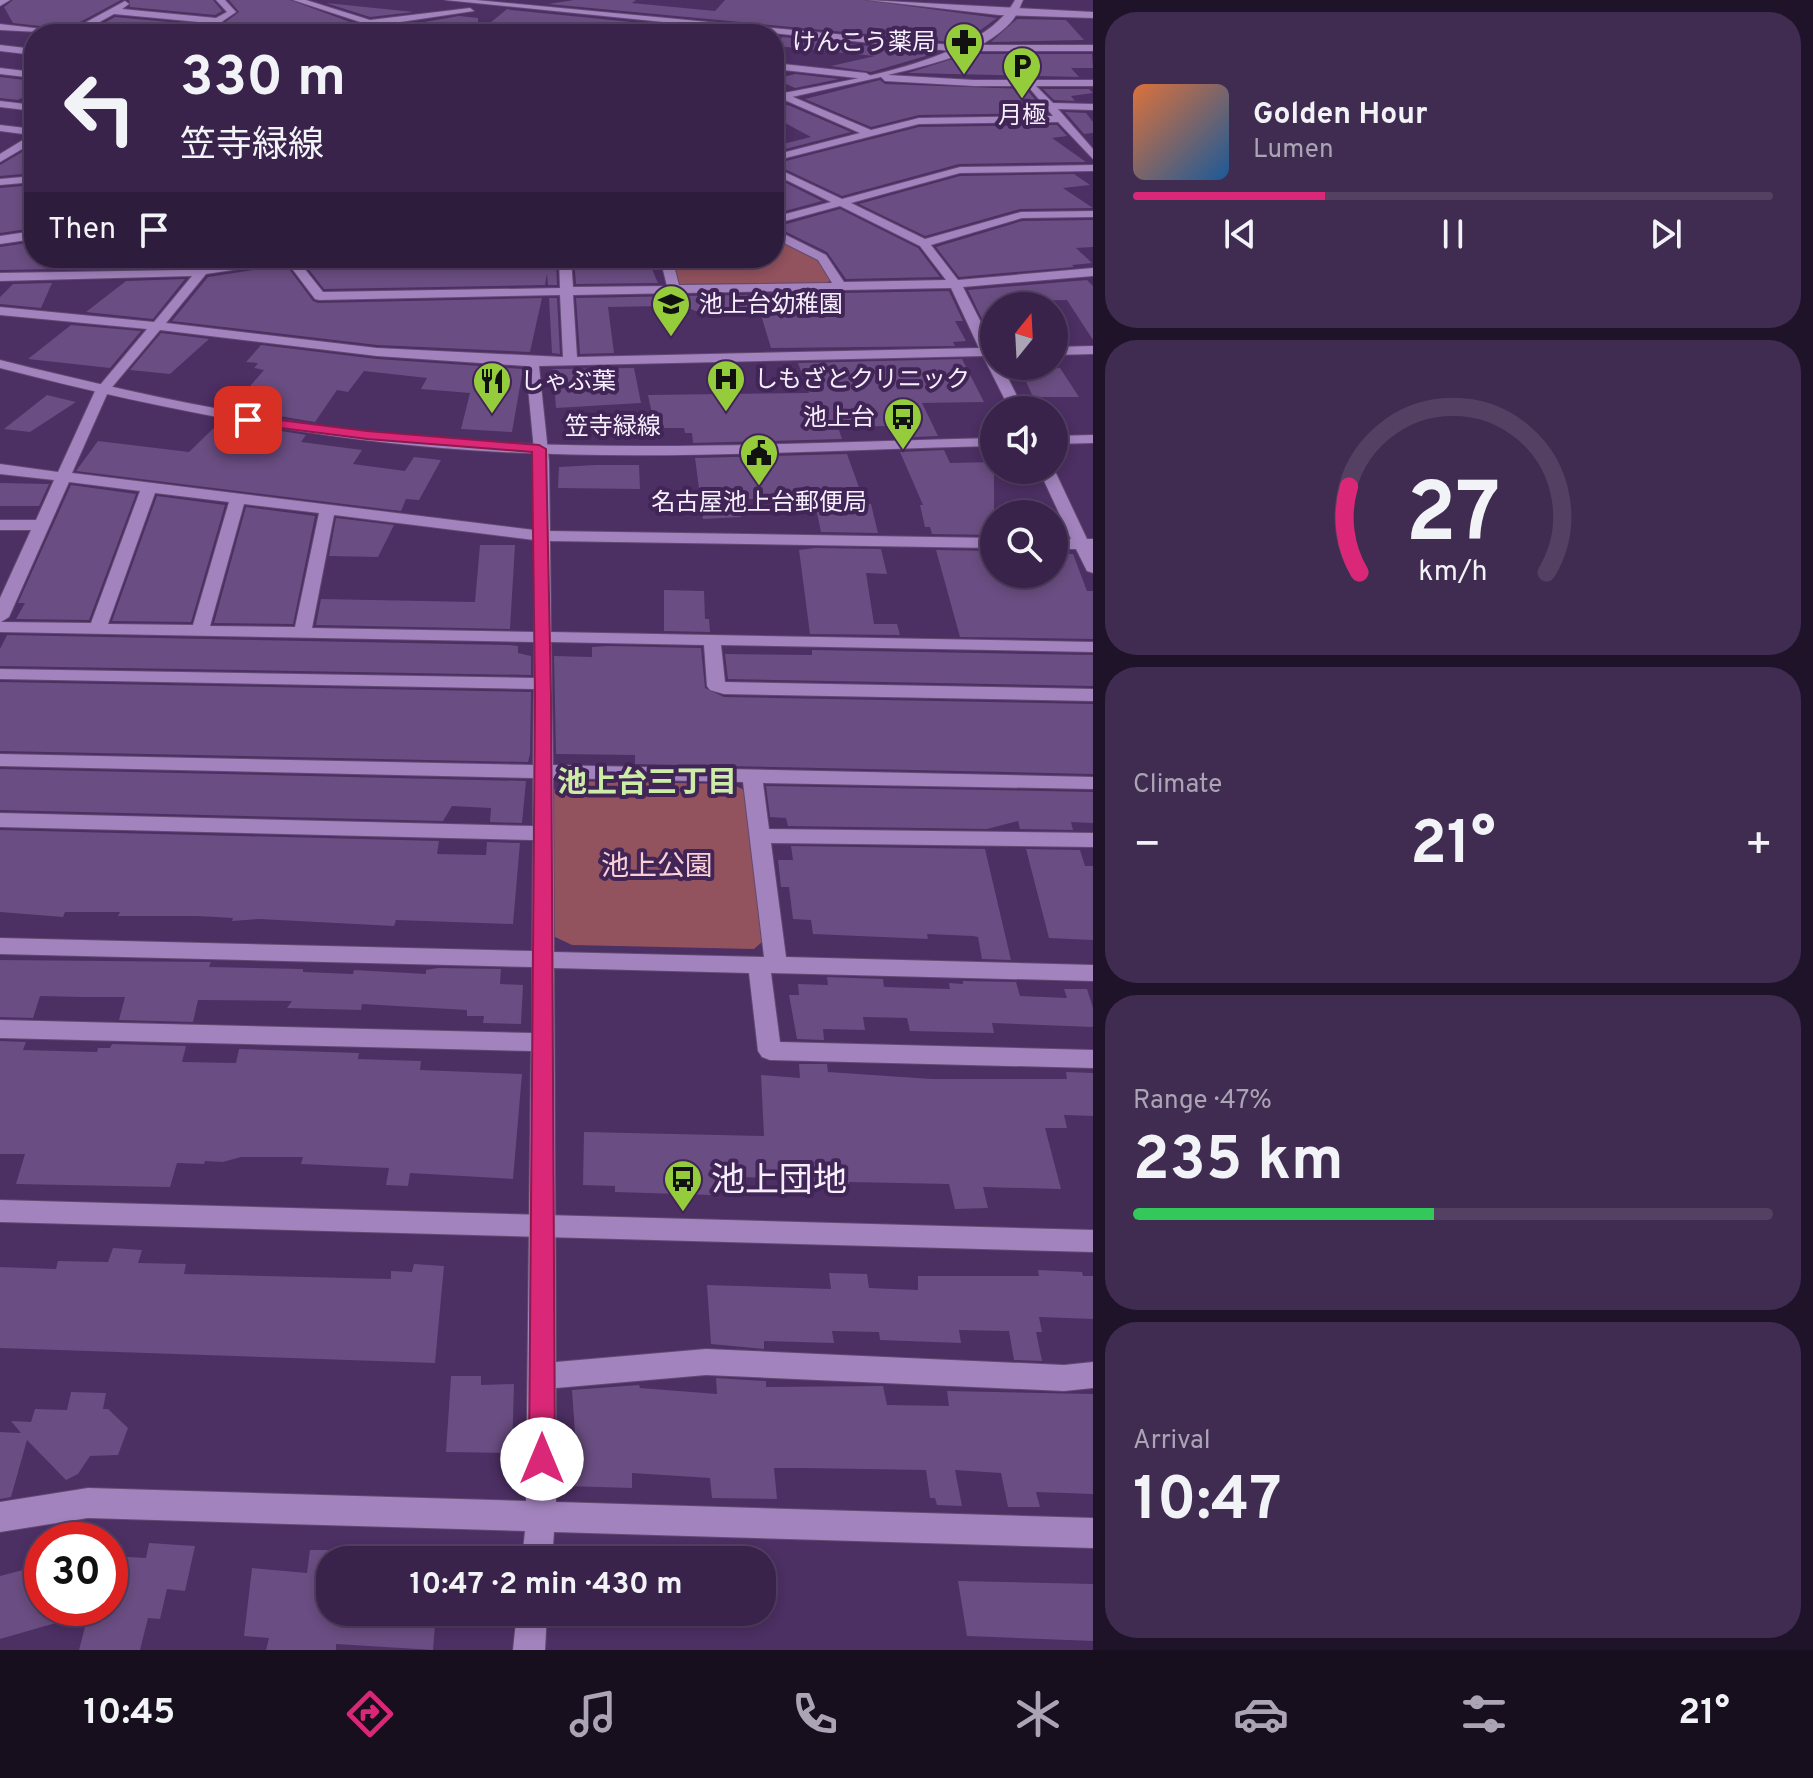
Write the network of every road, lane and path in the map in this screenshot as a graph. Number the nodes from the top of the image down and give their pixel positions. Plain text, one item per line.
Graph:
1 (6, 0) edge
2 (132, 0) edge
3 (220, 0) edge
4 (297, 0) edge
5 (449, 0) edge
6 (561, 0) edge
7 (871, 0) edge
8 (1019, 0) edge
9 (0, 3) edge
10 (509, 6) junction
11 (114, 11) junction
12 (1015, 13) junction
13 (1093, 15) edge
14 (218, 21) junction
15 (371, 22) junction
16 (90, 24) edge
17 (213, 24) edge
18 (363, 24) edge
19 (390, 24) edge
20 (705, 24) edge
21 (0, 27) edge
22 (24, 30) edge
23 (784, 31) edge
24 (0, 48) edge
25 (967, 48) junction
26 (1093, 48) edge
27 (24, 51) edge
28 (784, 67) edge
29 (0, 71) edge
30 (24, 74) edge
31 (866, 76) junction
32 (1093, 83) edge
33 (1031, 84) junction
34 (784, 96) edge
35 (784, 99) edge
36 (0, 104) edge
37 (1049, 106) junction
38 (24, 107) edge
39 (1093, 107) edge
40 (1061, 119) junction
41 (0, 128) edge
42 (24, 133) edge
43 (869, 133) junction
44 (24, 142) edge
45 (784, 155) edge
46 (1093, 156) edge
47 (2, 157) edge
48 (1093, 168) edge
49 (784, 175) edge
50 (24, 180) edge
51 (0, 182) edge
52 (841, 203) junction
53 (1093, 214) edge
54 (784, 218) edge
55 (24, 236) edge
56 (784, 238) edge
57 (0, 240) edge
58 (924, 243) junction
59 (198, 268) edge
60 (230, 268) edge
61 (298, 268) edge
62 (565, 268) edge
63 (669, 268) edge
64 (1093, 272) edge
65 (200, 273) junction
66 (0, 277) edge
67 (955, 284) junction
68 (840, 286) junction
69 (674, 289) junction
70 (566, 292) junction
71 (0, 311) edge
72 (157, 326) junction
73 (980, 333) edge
74 (1093, 350) edge
75 (1068, 351) edge
76 (980, 358) edge
77 (570, 361) junction
78 (532, 362) junction
79 (0, 364) edge
80 (102, 391) junction
81 (1093, 439) edge
82 (1068, 440) edge
83 (980, 442) edge
84 (539, 449) junction
85 (0, 469) edge
86 (62, 477) junction
87 (1055, 484) edge
88 (149, 488) junction
89 (238, 498) junction
90 (327, 510) junction
91 (0, 525) edge
92 (40, 525) junction
93 (542, 536) junction
94 (980, 543) edge
95 (1087, 544) edge
96 (1093, 568) edge
97 (0, 617) edge
98 (0, 627) edge
99 (98, 629) junction
100 (200, 631) junction
101 (302, 634) junction
102 (542, 638) junction
103 (712, 641) junction
104 (1093, 647) edge
105 (0, 674) edge
106 (541, 684) junction
107 (1093, 695) edge
108 (0, 760) edge
109 (543, 772) junction
110 (752, 776) junction
111 (1093, 783) edge
112 (0, 820) edge
113 (541, 833) junction
114 (760, 836) junction
115 (1093, 840) edge
116 (0, 946) edge
117 (542, 959) junction
118 (768, 965) junction
119 (1093, 973) edge
120 (0, 1029) edge
121 (542, 1042) junction
122 (1093, 1059) edge
123 (0, 1211) edge
124 (542, 1227) junction
125 (1093, 1241) edge
126 (1093, 1375) edge
127 (542, 1376) junction
128 (541, 1514) junction
129 (0, 1517) edge
130 (1093, 1533) edge
131 (538, 1546) edge
132 (531, 1626) edge
133 (529, 1650) edge

1 - 9 street
2 - 11 street
3 - 14 street
4 - 15 street
5 - 10 street
6 - 10 street
7 - 12 street
8 - 12 street
10 - 15 street
10 - 20 street
11 - 14 street
11 - 16 street
12 - 13 street
12 - 25 street
14 - 17 street
15 - 18 street
15 - 19 street
21 - 22 street
23 - 25 street
24 - 27 street
25 - 26 street
25 - 31 street
28 - 31 street
29 - 30 street
31 - 33 street
31 - 34 street
32 - 33 street
33 - 37 street
35 - 43 street
36 - 38 street
37 - 39 street
37 - 40 street
40 - 43 street
40 - 46 street
41 - 42 street
43 - 45 street
44 - 47 street
48 - 52 street
49 - 52 street
50 - 51 street
52 - 54 street
52 - 58 street
53 - 58 street
55 - 57 street
56 - 68 street
58 - 67 street
59 - 65 street
60 - 65 street
61 - 70 street
62 - 70 street
63 - 69 street
64 - 67 street
65 - 66 street
65 - 72 street
67 - 68 street
67 - 73 street
68 - 69 street
69 - 70 street
70 - 77 street
71 - 72 street
72 - 78 street
72 - 80 street
74 - 75 street
76 - 77 street
77 - 78 street
78 - 84 street
79 - 80 street, 笠寺緑線
80 - 84 street, 笠寺緑線
80 - 86 street
81 - 82 street
83 - 84 street, 笠寺緑線
84 - 93 street
85 - 86 street
86 - 88 street
86 - 92 street
87 - 95 street
88 - 89 street
88 - 99 street
89 - 90 street
89 - 100 street
90 - 93 street
90 - 101 street
91 - 92 street
92 - 97 street
93 - 94 street
93 - 102 street
95 - 96 street
98 - 99 street
99 - 100 street
100 - 101 street
101 - 102 street
102 - 103 street
102 - 106 street
103 - 104 street
103 - 107 street
105 - 106 street
106 - 109 street
108 - 109 street
109 - 110 street
109 - 113 street
110 - 111 street
110 - 114 street
112 - 113 street
113 - 117 street
114 - 115 street
114 - 118 street
116 - 117 street
117 - 118 street
117 - 121 street
118 - 119 street
118 - 122 street
120 - 121 street
121 - 124 street
123 - 124 street
124 - 125 street
124 - 127 street
126 - 127 street
127 - 128 street
128 - 129 street
128 - 130 street
128 - 131 street
132 - 133 street

